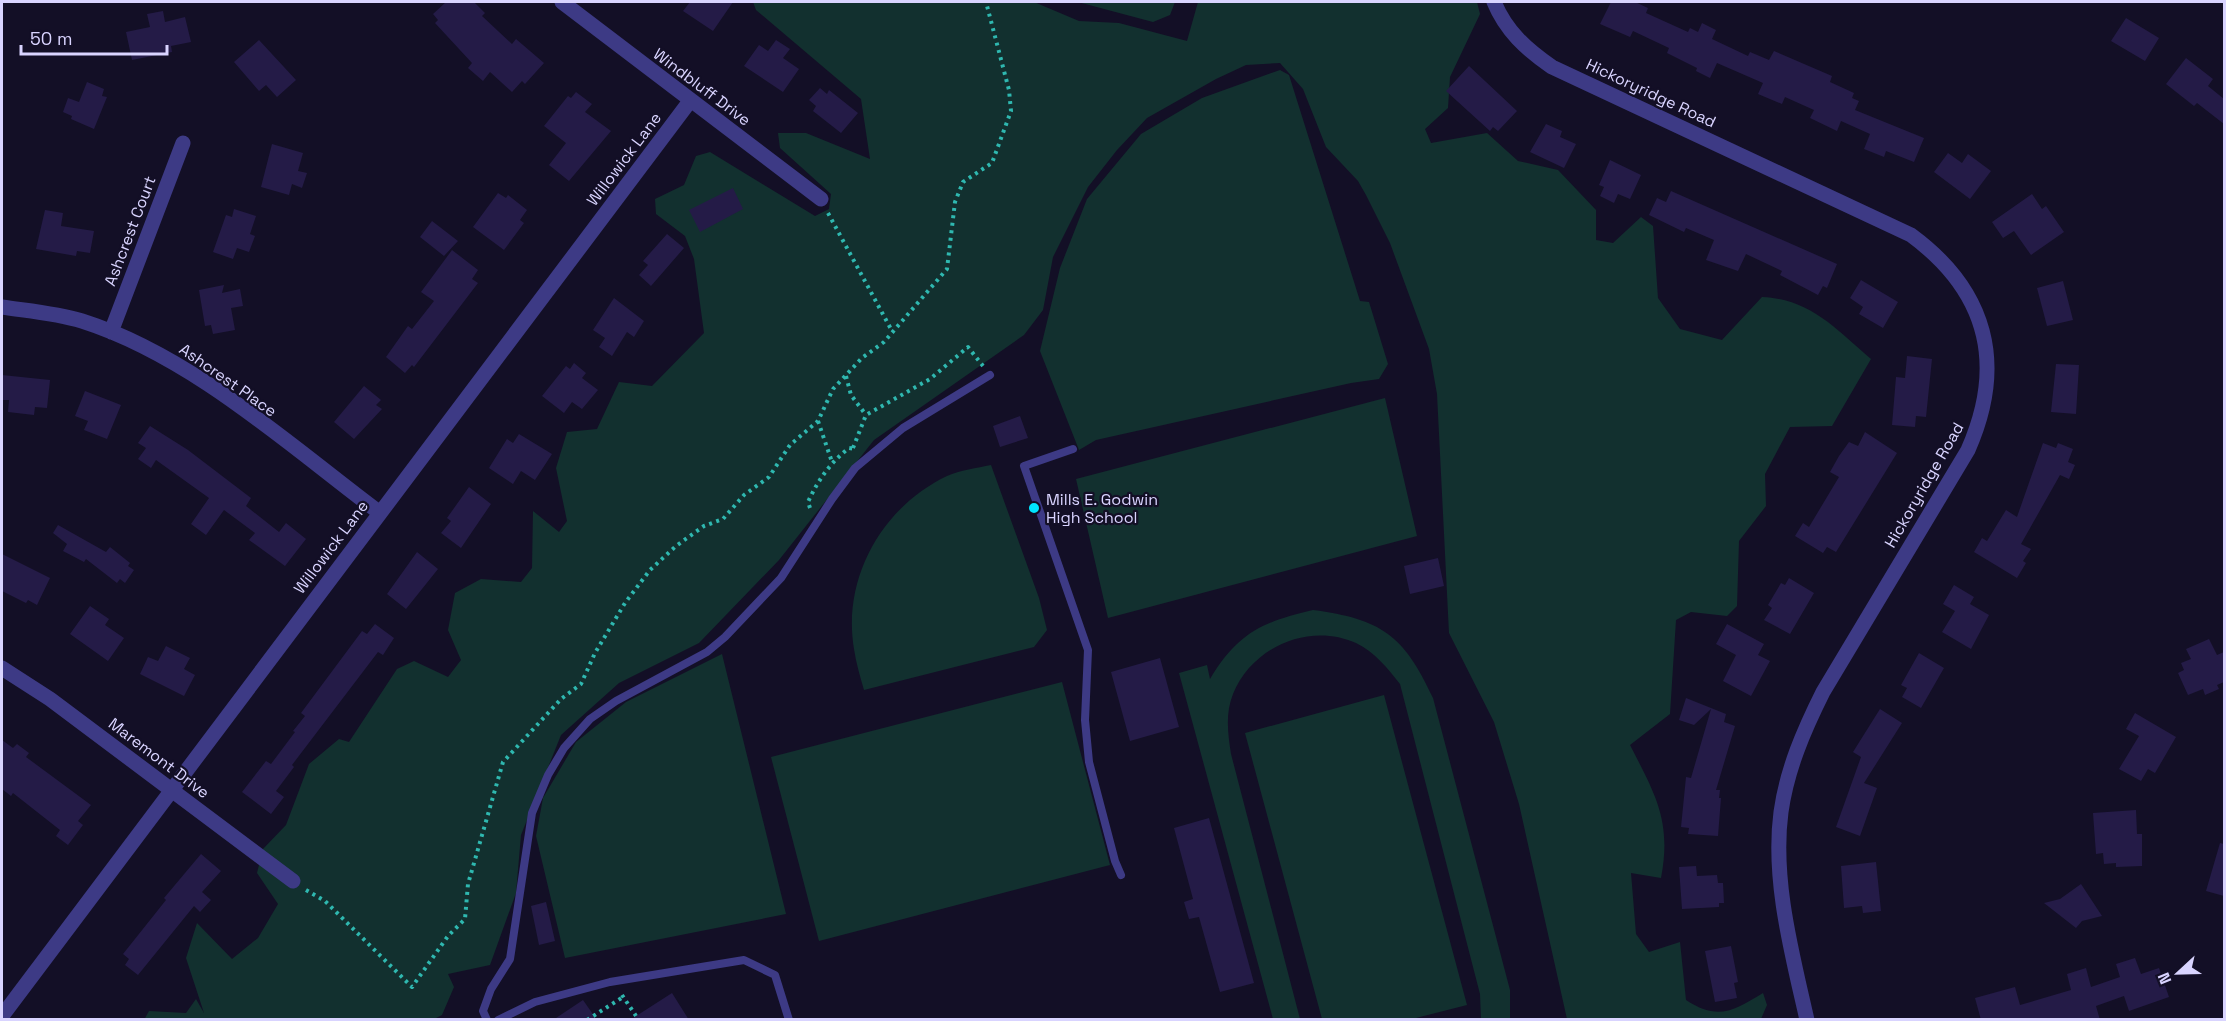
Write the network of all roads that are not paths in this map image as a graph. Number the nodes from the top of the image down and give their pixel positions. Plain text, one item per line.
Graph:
1 (562, 2) edge
2 (1494, 2) edge
3 (690, 101) junction
4 (183, 143) dead end
5 (821, 199) road end
6 (2, 307) edge
7 (111, 332) junction
8 (990, 375) road end
9 (1073, 448) dead end
10 (380, 513) junction
11 (2, 668) edge
12 (172, 790) junction
13 (1121, 875) dead end
14 (293, 881) road end
15 (2, 1016) edge
16 (487, 1020) edge
17 (498, 1020) edge
18 (789, 1020) edge
19 (1807, 1020) edge

1 - 3 street, Windbluff Drive
2 - 19 street, Hickoryridge Road
3 - 5 street, Windbluff Drive
3 - 10 street, Willowick Lane
4 - 7 street, Ashcrest Court
6 - 7 street, Ashcrest Place
7 - 10 street, Ashcrest Place
8 - 16 lane
9 - 13 lane
10 - 12 street, Willowick Lane
11 - 12 street, Maremont Drive
12 - 14 street, Maremont Drive
12 - 15 street, Willowick Lane
17 - 18 lane

